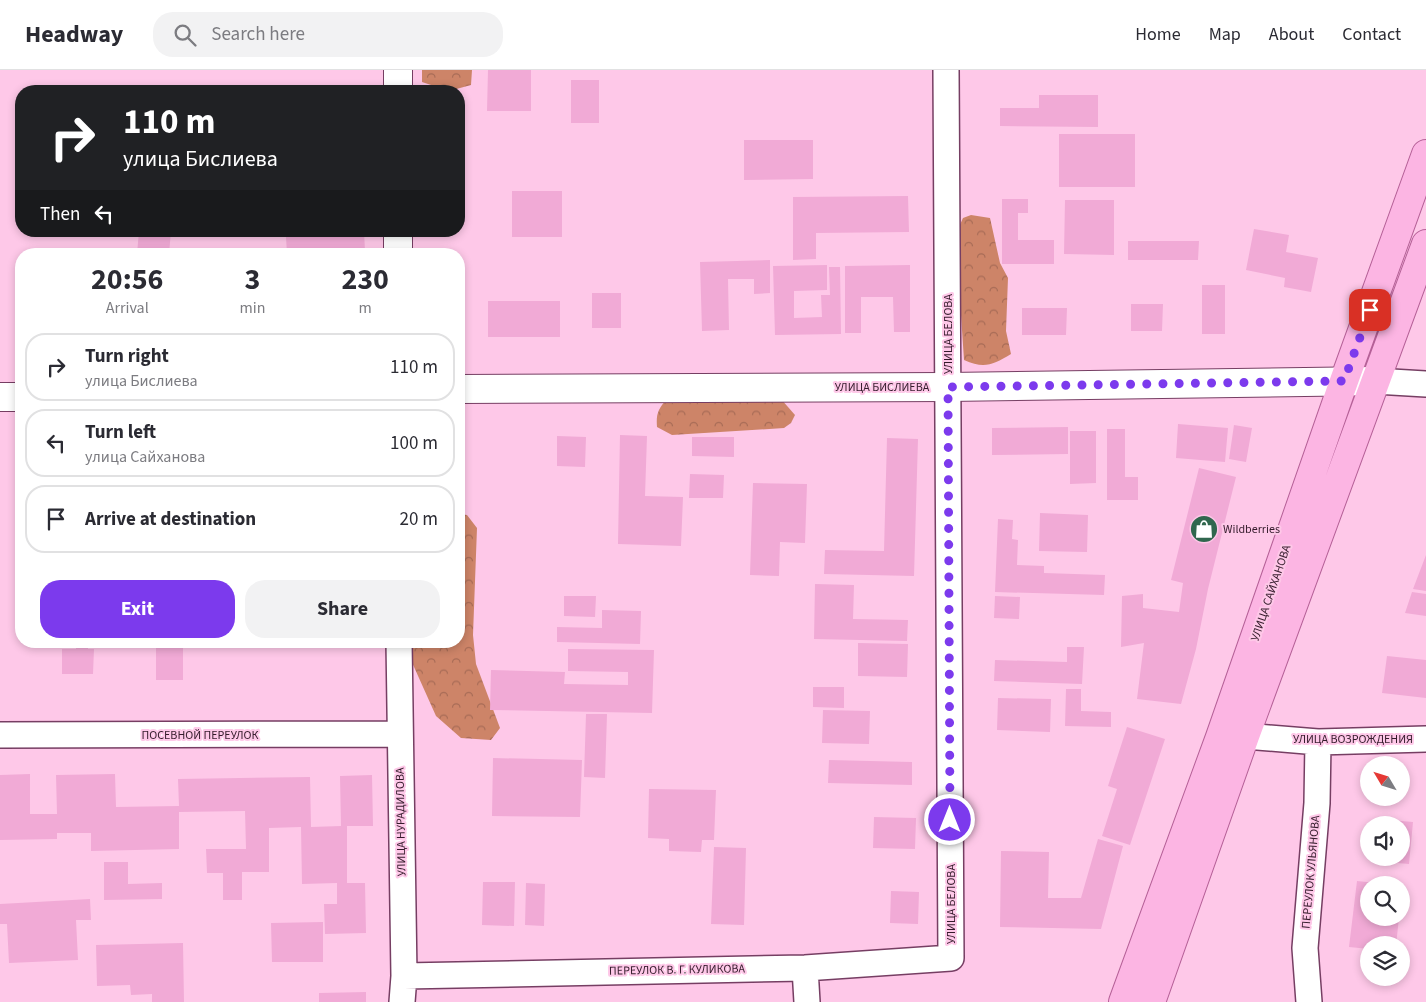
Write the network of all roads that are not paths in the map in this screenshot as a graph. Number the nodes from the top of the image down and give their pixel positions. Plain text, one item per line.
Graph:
1 (398, 70) edge
2 (946, 70) edge
3 (398, 85) edge
4 (1426, 154) edge
5 (1426, 244) edge
6 (1344, 381) junction
7 (1375, 381) junction
8 (1426, 384) edge
9 (948, 387) junction
10 (465, 389) edge
11 (0, 397) edge
12 (15, 397) edge
13 (399, 648) edge
14 (399, 734) junction
15 (0, 735) edge
16 (1232, 737) junction
17 (1426, 739) edge
18 (1318, 742) junction
19 (951, 958) joint
20 (805, 968) junction
21 (404, 976) junction
22 (402, 1002) edge
23 (807, 1002) edge
24 (1123, 1002) edge
25 (1151, 1002) edge
26 (1309, 1002) edge

1 - 3 street
2 - 9 street, УЛИЦА БЕЛОВА
4 - 6 main road, УЛИЦА САЙХАНОВА
5 - 7 main road, УЛИЦА САЙХАНОВА
6 - 7 street, УЛИЦА БИСЛИЕВА
6 - 9 street, УЛИЦА БИСЛИЕВА
6 - 16 main road, УЛИЦА САЙХАНОВА
7 - 8 street, УЛИЦА БИСЛИЕВА
7 - 16 main road, УЛИЦА САЙХАНОВА
9 - 10 street, УЛИЦА БИСЛИЕВА
9 - 19 street, УЛИЦА БЕЛОВА
11 - 12 street
13 - 14 street, УЛИЦА НУРАДИЛОВА
14 - 15 street, ПОСЕВНОЙ ПЕРЕУЛОК
14 - 21 street, УЛИЦА НУРАДИЛОВА
16 - 18 street, УЛИЦА ВОЗРОЖДЕНИЯ
16 - 24 main road, УЛИЦА САЙХАНОВА
16 - 25 main road, УЛИЦА САЙХАНОВА
17 - 18 street, УЛИЦА ВОЗРОЖДЕНИЯ
18 - 26 street, ПЕРЕУЛОК УЛЬЯНОВА
19 - 20 street, ПЕРЕУЛОК В. Г. КУЛИКОВА
20 - 21 street, ПЕРЕУЛОК В. Г. КУЛИКОВА
20 - 23 street
21 - 22 street, УЛИЦА НУРАДИЛОВА

